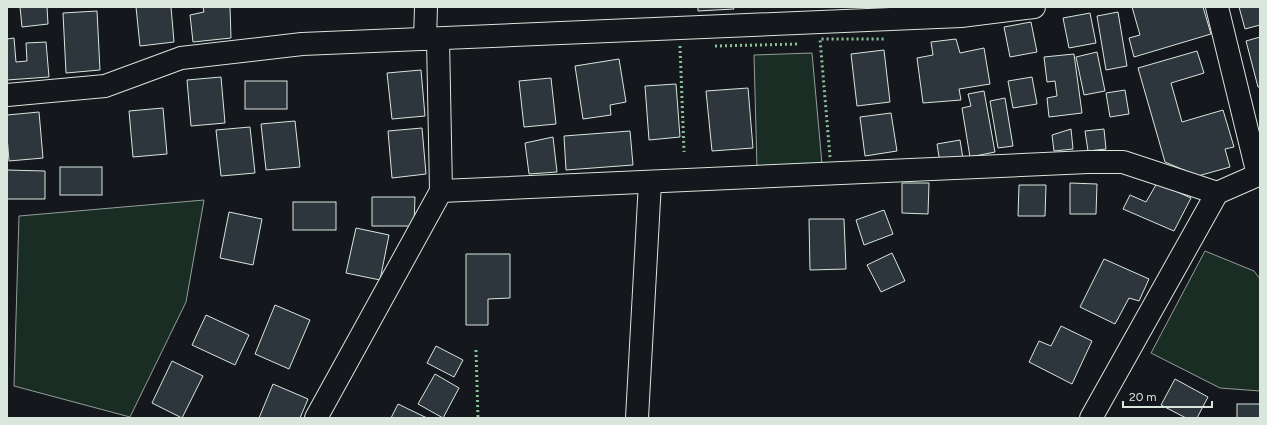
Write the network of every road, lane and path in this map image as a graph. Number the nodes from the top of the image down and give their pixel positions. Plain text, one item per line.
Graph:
1 (426, 7) edge
2 (1034, 7) edge
3 (1217, 7) edge
4 (746, 16) edge
5 (432, 39) junction
6 (7, 95) edge
7 (1259, 175) edge
8 (650, 182) junction
9 (442, 191) junction
10 (1217, 193) junction
11 (316, 418) edge
12 (637, 418) edge
13 (1091, 418) edge

1 - 5 street
2 - 4 street
3 - 7 street
4 - 5 street
5 - 6 street
5 - 9 street
7 - 10 street
8 - 9 street
8 - 10 street
8 - 12 street
9 - 11 street
10 - 13 street

